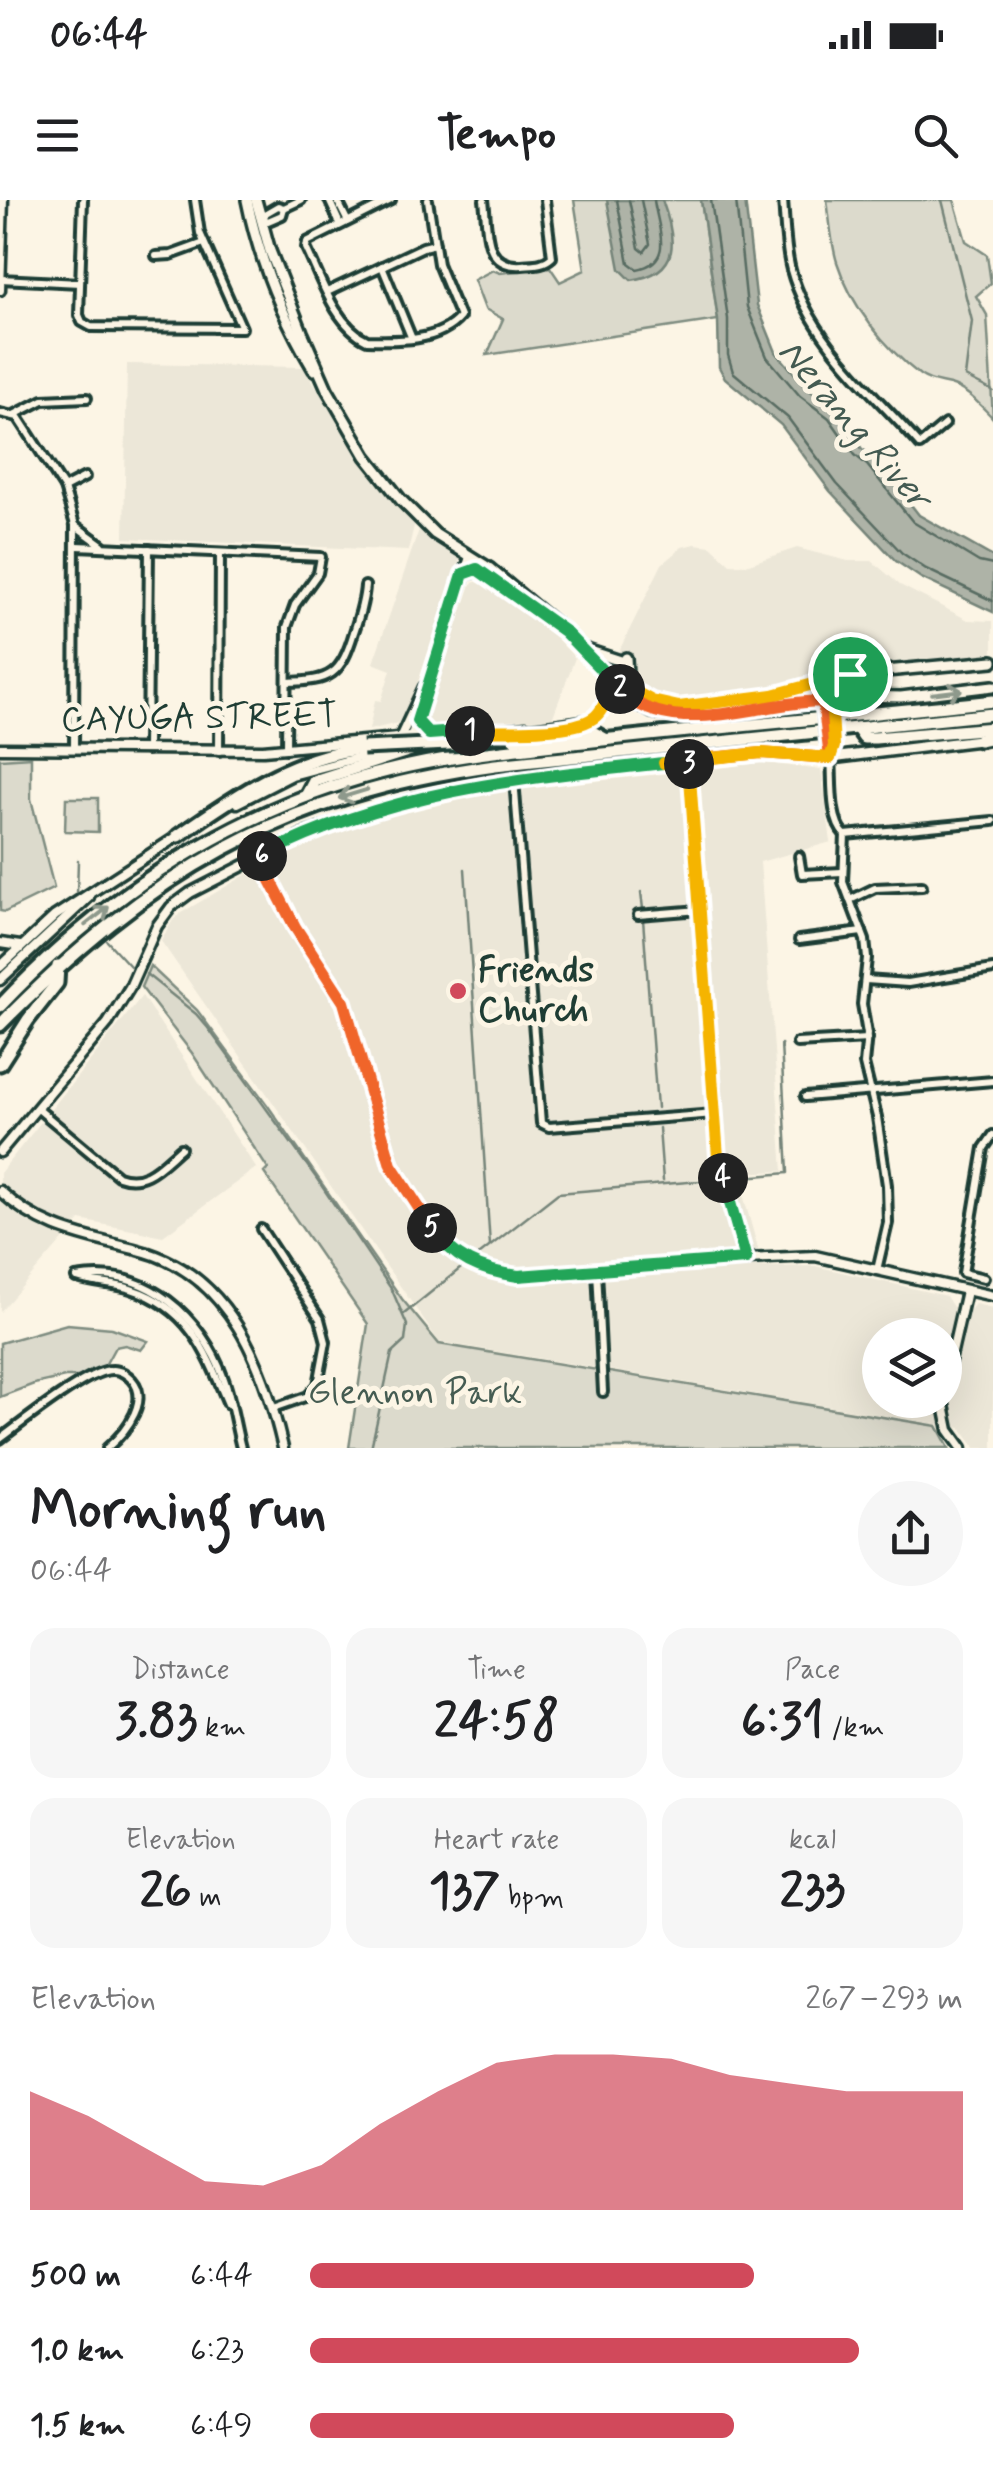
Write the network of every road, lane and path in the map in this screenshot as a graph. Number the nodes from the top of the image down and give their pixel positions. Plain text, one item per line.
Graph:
1 (3, 200) edge
2 (83, 200) edge
3 (195, 200) edge
4 (248, 200) edge
5 (256, 200) edge
6 (301, 200) edge
7 (329, 200) edge
8 (337, 200) edge
9 (391, 200) edge
10 (428, 200) edge
11 (484, 200) edge
12 (545, 200) edge
13 (783, 200) edge
14 (259, 220) junction
15 (344, 222) junction
16 (204, 243) junction
17 (435, 244) junction
18 (156, 256) dead end
19 (382, 266) junction
20 (0, 278) edge
21 (80, 283) junction
22 (0, 290) edge
23 (327, 292) junction
24 (412, 339) junction
25 (87, 398) dead end
26 (0, 412) edge
27 (14, 416) junction
28 (945, 424) dead end
29 (86, 477) dead end
30 (64, 488) junction
31 (76, 525) junction
32 (77, 546) junction
33 (104, 546) junction
34 (148, 549) junction
35 (220, 554) junction
36 (470, 556) junction
37 (482, 570) junction
38 (463, 574) junction
39 (364, 586) dead end
40 (542, 612) junction
41 (580, 646) junction
42 (993, 660) edge
43 (430, 674) junction
44 (850, 674) junction
45 (614, 680) junction
46 (832, 680) junction
47 (287, 682) junction
48 (993, 686) edge
49 (636, 691) junction
50 (773, 695) junction
51 (850, 698) junction
52 (826, 700) junction
53 (993, 701) edge
54 (993, 714) edge
55 (417, 721) junction
56 (856, 728) junction
57 (993, 728) edge
58 (526, 729) junction
59 (429, 734) junction
60 (412, 735) junction
61 (401, 736) junction
62 (993, 736) edge
63 (605, 739) junction
64 (979, 740) joint
65 (0, 748) edge
66 (286, 748) junction
67 (74, 749) junction
68 (147, 750) junction
69 (219, 750) junction
70 (380, 751) junction
71 (830, 758) junction
72 (689, 760) junction
73 (514, 780) junction
74 (306, 796) junction
75 (993, 820) edge
76 (845, 835) junction
77 (178, 836) junction
78 (799, 856) dead end
79 (259, 857) junction
80 (842, 872) junction
81 (922, 886) dead end
82 (96, 890) junction
83 (850, 900) junction
84 (700, 910) junction
85 (638, 914) dead end
86 (863, 932) junction
87 (799, 940) dead end
88 (0, 945) edge
89 (22, 946) junction
90 (4, 961) edge
91 (58, 966) junction
92 (14, 967) junction
93 (993, 969) edge
94 (0, 980) edge
95 (866, 980) junction
96 (0, 1006) edge
97 (0, 1025) edge
98 (867, 1039) junction
99 (797, 1043) dead end
100 (0, 1064) edge
101 (993, 1080) edge
102 (869, 1089) junction
103 (806, 1096) dead end
104 (38, 1109) junction
105 (715, 1114) junction
106 (14, 1135) junction
107 (993, 1135) edge
108 (0, 1138) edge
109 (180, 1148) dead end
110 (0, 1152) edge
111 (0, 1191) edge
112 (261, 1229) dead end
113 (460, 1258) joint
114 (746, 1259) junction
115 (476, 1266) joint
116 (596, 1270) junction
117 (877, 1270) junction
118 (984, 1278) dead end
119 (80, 1279) dead end
120 (966, 1290) junction
121 (993, 1296) edge
122 (960, 1318) edge
123 (604, 1388) dead end
124 (274, 1408) junction
125 (947, 1418) edge
126 (0, 1439) edge
127 (108, 1448) edge
128 (241, 1448) edge
129 (284, 1448) edge
130 (962, 1448) edge

1 - 20 street
2 - 21 street
3 - 16 street
4 - 14 main road
5 - 14 main road
6 - 14 street
7 - 15 street
8 - 15 street
9 - 15 street
10 - 17 street
11 - 12 street
13 - 28 street
14 - 36 main road
15 - 23 street
16 - 18 street
16 - 21 street
17 - 19 street
17 - 24 street
19 - 23 street
19 - 24 street
20 - 21 street
20 - 22 street
23 - 24 street
25 - 27 street
26 - 27 street
27 - 30 street
29 - 30 street
30 - 31 street
31 - 32 street
31 - 33 street
32 - 33 street
32 - 67 street
33 - 34 street
34 - 35 street
34 - 68 street
35 - 47 street
35 - 69 street
36 - 37 main road
36 - 38 street
36 - 40 main road
37 - 38 main road
37 - 40 main road
38 - 43 street
39 - 47 street
40 - 41 main road
41 - 45 main road
41 - 49 main road
42 - 44 main road
43 - 55 street
43 - 61 street
44 - 46 main road
44 - 51 main road
44 - 52 main road
45 - 49 main road
45 - 52 main road
45 - 58 street, CAYUGA STREET
46 - 50 main road
46 - 52 main road
47 - 66 street
51 -> 48 main road
49 - 50 main road
50 - 52 main road
51 - 52 main road
52 - 71 main road, bridge
53 - 63 highway
54 - 56 highway
55 - 59 street
55 - 60 street
56 - 57 highway
56 -> 91 highway
58 - 59 street, CAYUGA STREET
58 - 74 highway
59 - 60 street, CAYUGA STREET
60 - 61 street, CAYUGA STREET
60 - 70 street
61 - 66 street, CAYUGA STREET
61 - 70 street
62 - 64 highway
63 - 74 highway
63 - 77 highway, bridge
64 - 71 main road
65 - 67 street, CAYUGA STREET
66 - 69 street, CAYUGA STREET
67 - 68 street, CAYUGA STREET
68 - 69 street, CAYUGA STREET
70 - 77 street
71 - 72 street
71 - 76 street
72 - 73 street
72 - 84 street
73 - 79 street
73 - 105 street
96 -> 74 highway
75 - 76 street
76 - 80 street
77 - 82 street
78 - 80 street
79 - 104 street
79 - 113 street
80 - 83 street
81 - 83 street
82 - 89 street
82 - 92 street
83 - 86 street
84 - 85 street
84 - 105 street
86 - 87 street
86 - 95 street
88 - 89 street
88 - 90 street
89 - 90 street
90 - 92 street
91 - 97 highway
91 - 100 highway
92 - 94 street
93 - 95 street
95 - 98 street
98 - 99 street
98 - 102 street
101 - 102 street
102 - 103 street
102 - 117 street
104 - 106 street
104 - 109 street
105 - 114 street
106 - 108 street
106 - 110 street
107 - 118 street
111 - 124 street
112 - 124 street
113 - 115 street
114 - 116 street
114 - 117 street
115 - 116 street
116 - 123 street
117 - 120 street
119 - 128 street
120 - 121 street
120 - 122 street
124 - 129 street
125 - 130 street
126 - 127 street

